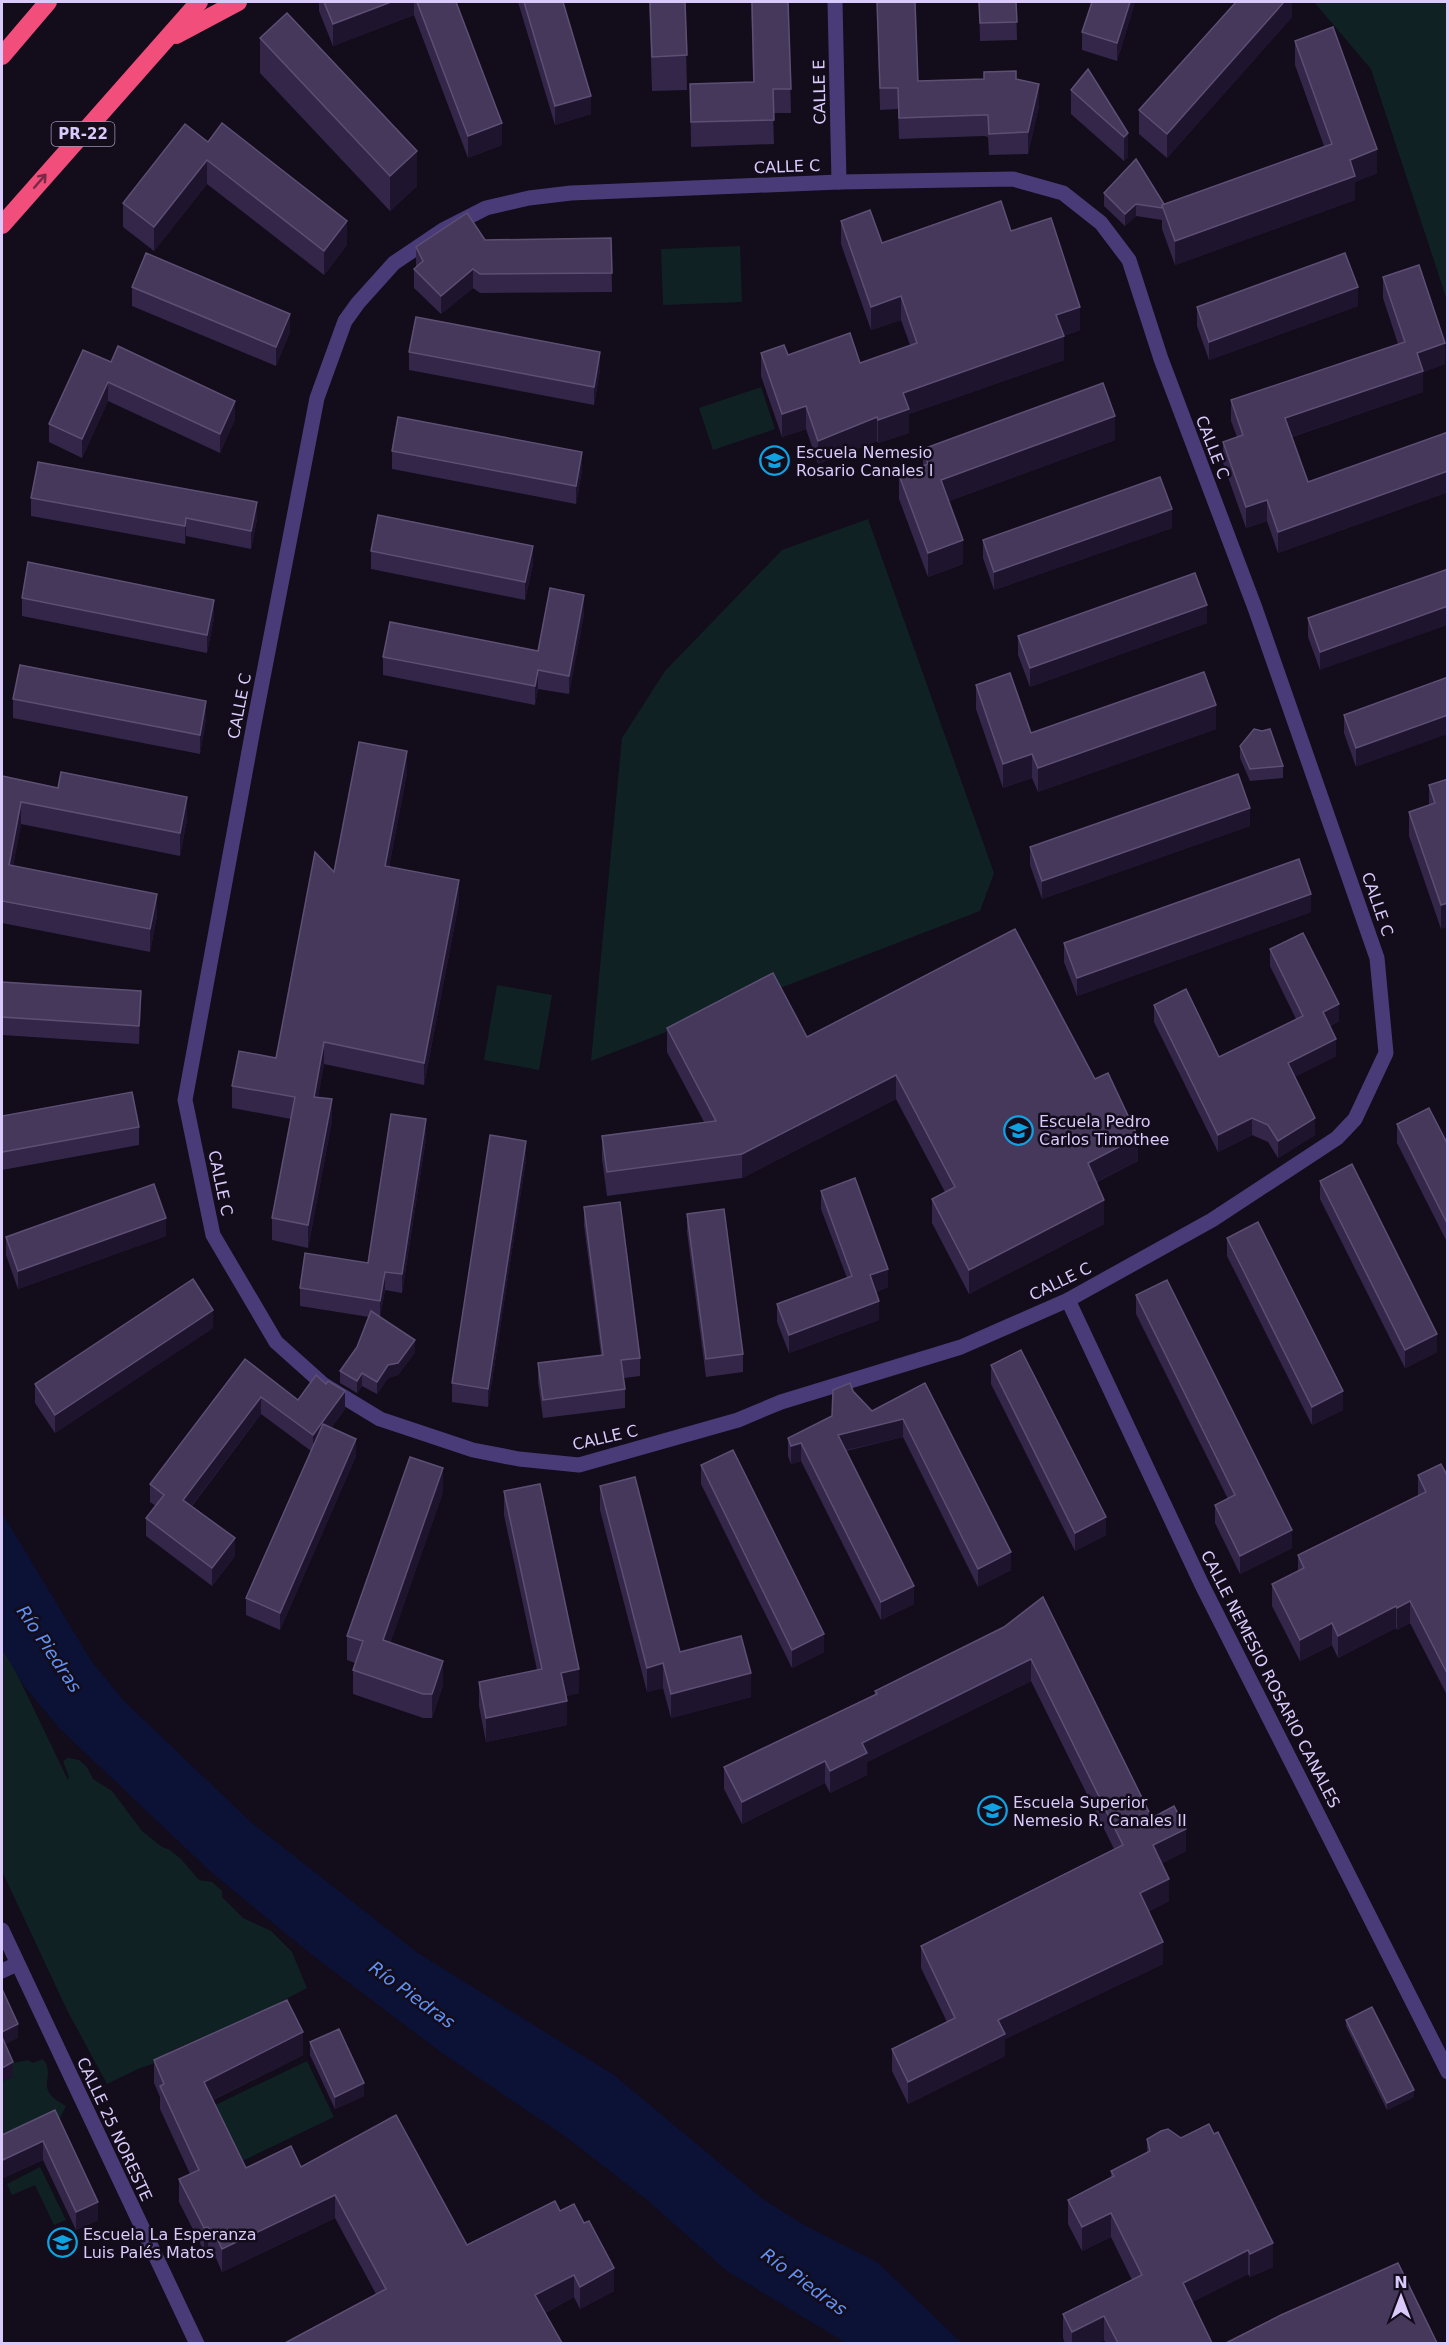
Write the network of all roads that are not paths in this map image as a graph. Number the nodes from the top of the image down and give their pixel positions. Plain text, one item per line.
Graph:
1 (48, 2) edge
2 (199, 2) edge
3 (238, 2) edge
4 (835, 2) edge
5 (39, 9) edge
6 (164, 42) junction
7 (2, 56) edge
8 (839, 182) junction
9 (2, 225) edge
10 (1068, 1300) junction
11 (2, 1930) edge
12 (17, 1964) junction
13 (2, 1971) edge
14 (1448, 2072) edge
15 (197, 2343) edge

1 - 5 highway
2 - 6 highway, PR-22
3 - 6 highway
4 - 8 street, CALLE E
5 - 7 highway
9 -> 6 highway, PR-22
8 - 10 street, CALLE C
8 - 10 street, CALLE C
10 - 14 street, CALLE NEMESIO ROSARIO CANALES
11 - 12 street, CALLE 25 NORESTE
12 - 13 street
12 - 15 street, CALLE 25 NORESTE

